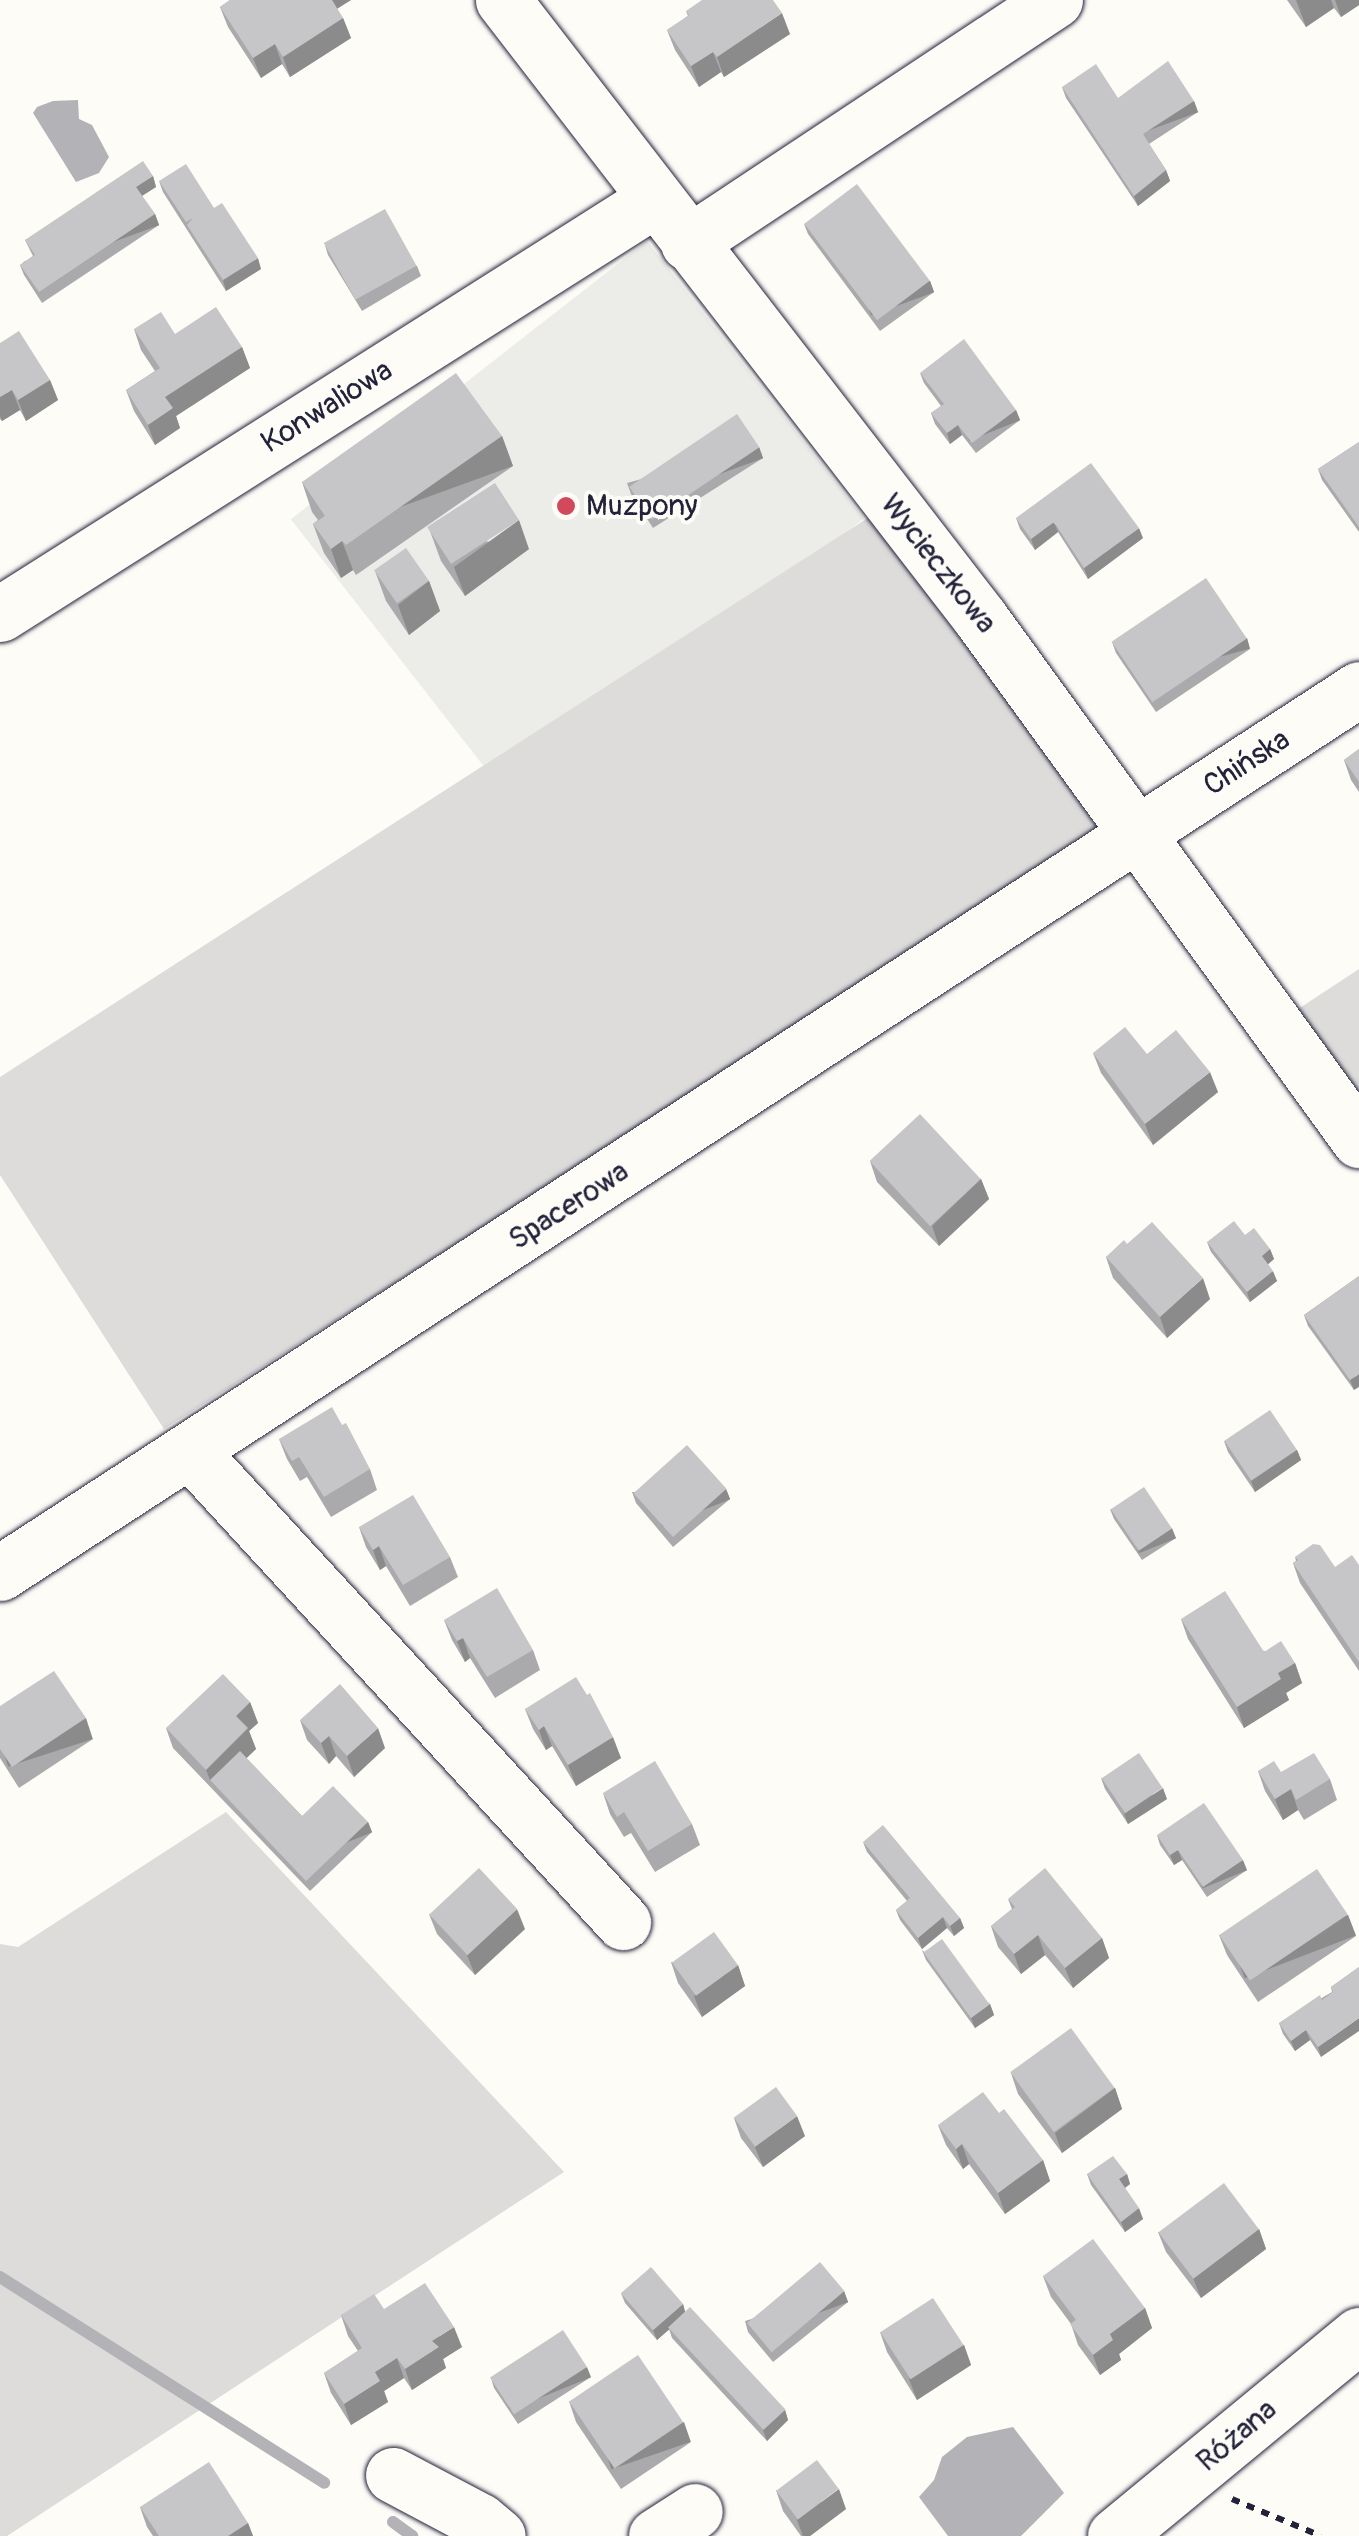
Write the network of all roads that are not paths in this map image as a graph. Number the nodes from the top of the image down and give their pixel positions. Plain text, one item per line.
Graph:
1 (503, 0) edge
2 (1055, 0) edge
3 (654, 200) junction
4 (688, 243) junction
5 (0, 614) edge
6 (1359, 689) edge
7 (1135, 836) junction
8 (1359, 1140) edge
9 (190, 1451) junction
10 (0, 1572) edge
11 (623, 1922) dead end
12 (1359, 2334) edge
13 (394, 2475) dead end
14 (498, 2536) edge
15 (1115, 2536) edge

1 - 3 street, Wycieczkowa
2 - 4 street
3 - 4 street, Wycieczkowa
3 - 5 street, Konwaliowa
4 - 7 street, Wycieczkowa
6 - 7 street, Chińska
7 - 8 street, Wycieczkowa
7 - 9 street, Spacerowa
9 - 10 street, Spacerowa
9 - 11 street
12 - 15 street, Różana
13 - 14 street

